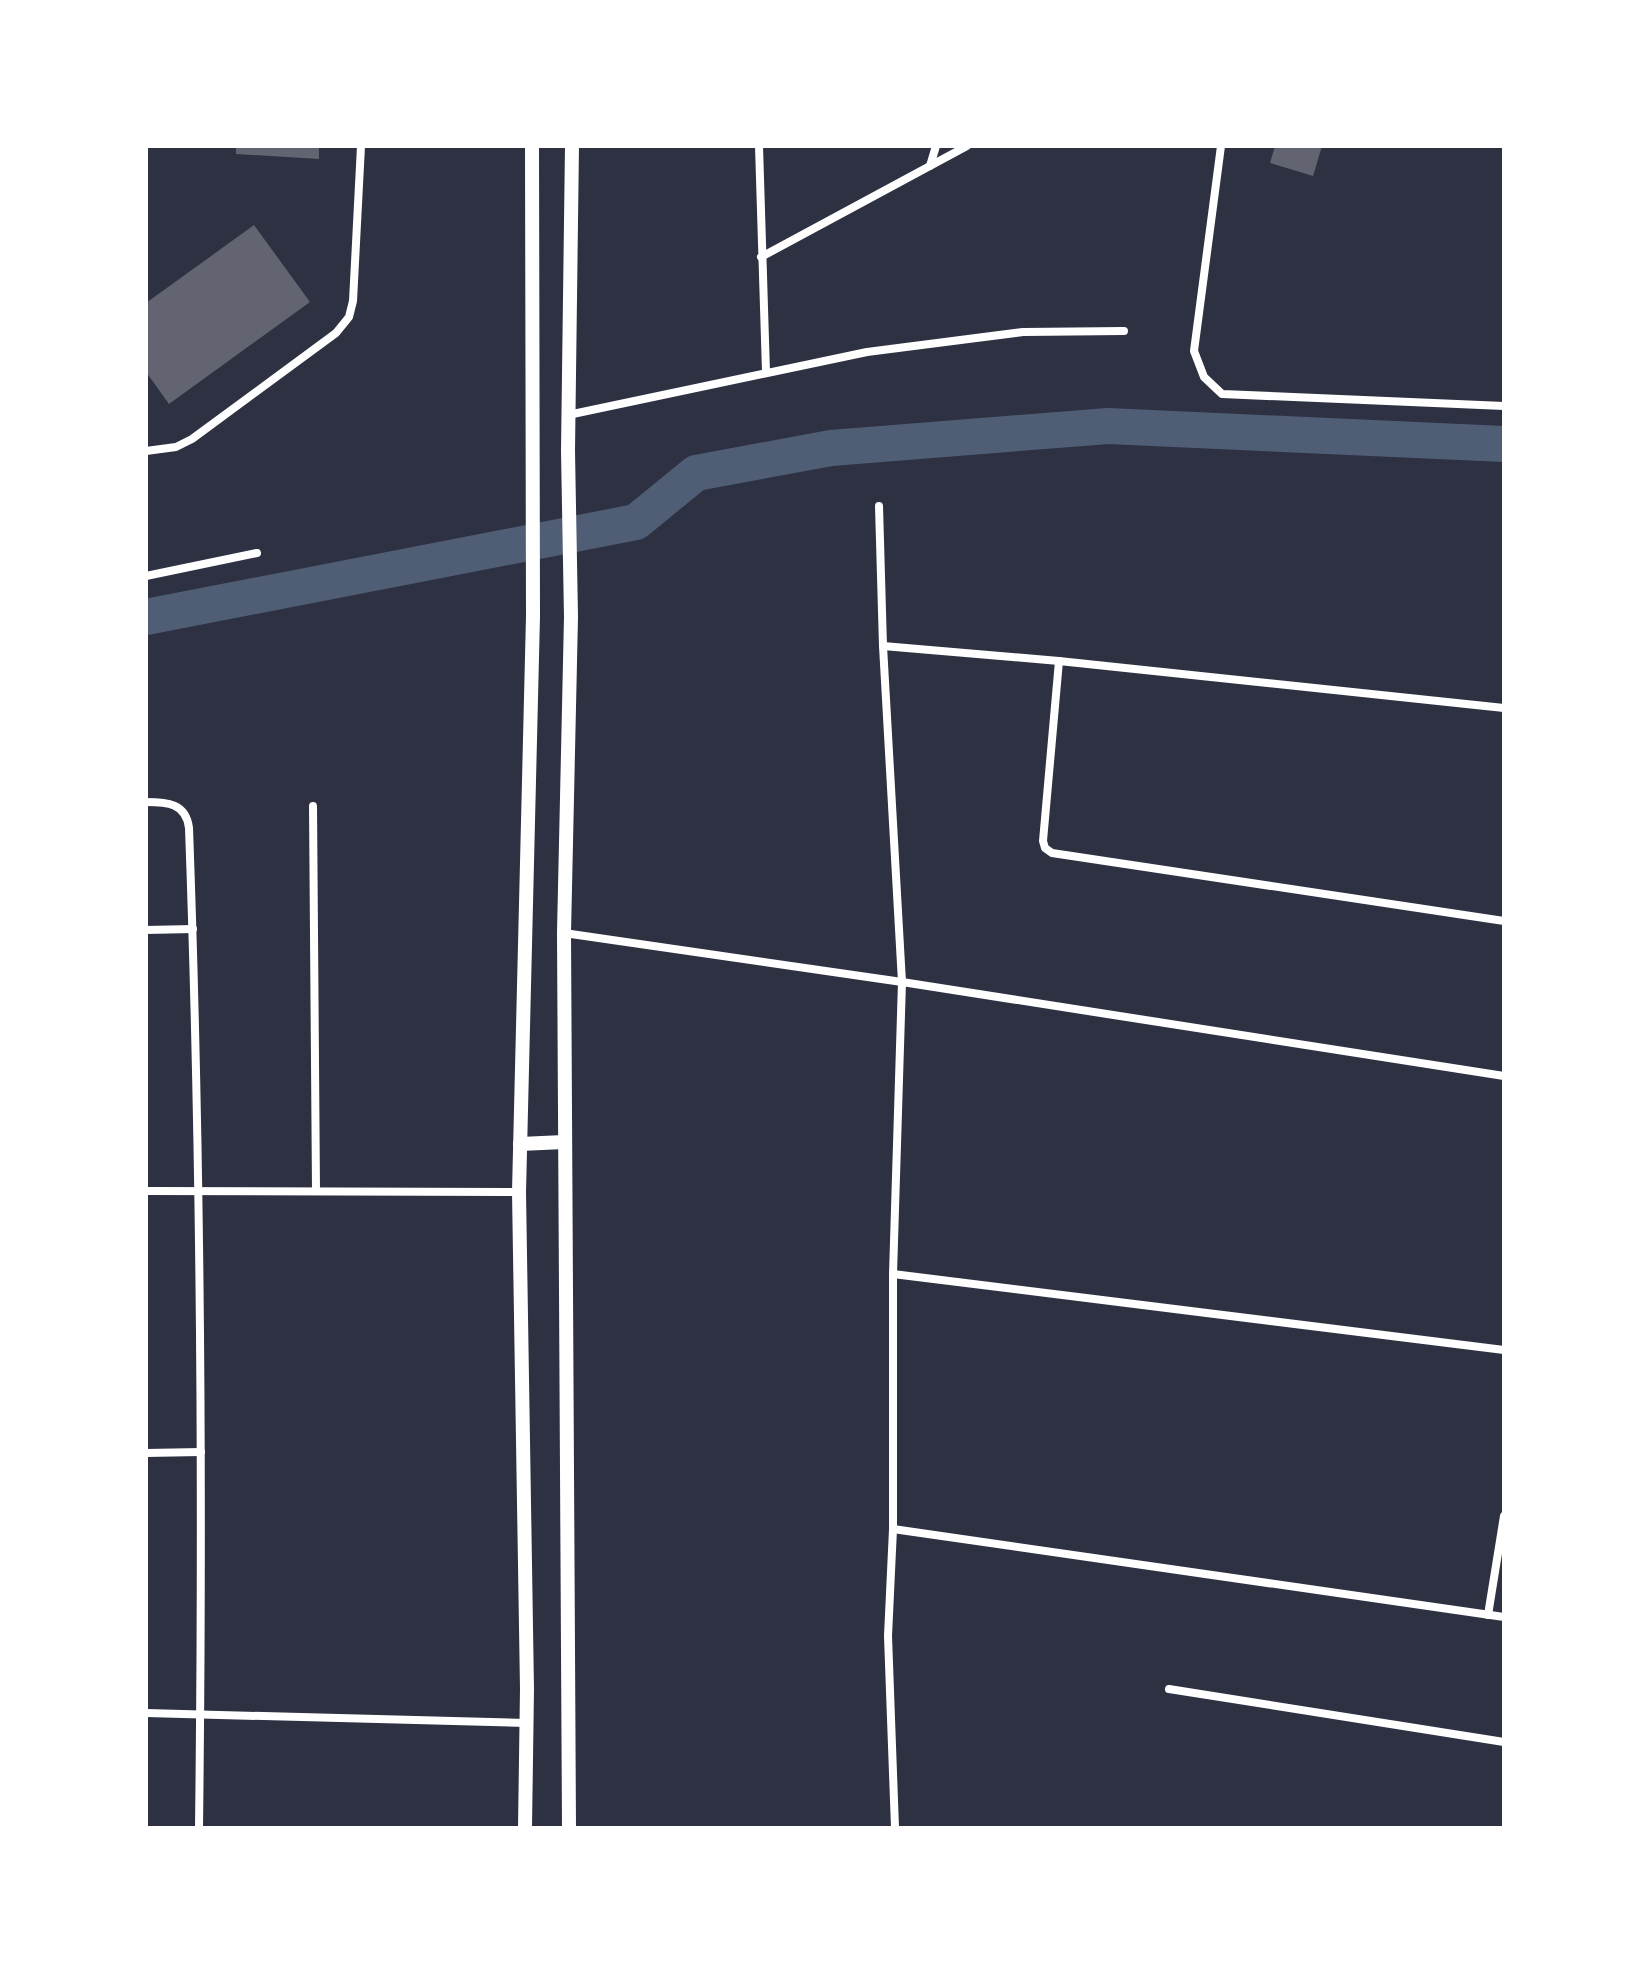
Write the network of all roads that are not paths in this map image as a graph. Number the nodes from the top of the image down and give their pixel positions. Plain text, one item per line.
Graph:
1 (361, 146) edge
2 (532, 146) edge
3 (572, 146) edge
4 (759, 146) edge
5 (936, 146) edge
6 (967, 146) edge
7 (1221, 146) edge
8 (930, 166) junction
9 (761, 257) junction
10 (1124, 331) dead end
11 (766, 372) junction
12 (1504, 406) edge
13 (568, 415) junction
14 (146, 451) edge
15 (879, 506) dead end
16 (257, 553) dead end
17 (146, 576) edge
18 (883, 646) junction
19 (1059, 661) junction
20 (1504, 708) edge
21 (146, 802) edge
22 (313, 806) dead end
23 (1504, 921) edge
24 (193, 929) junction
25 (146, 930) edge
26 (564, 933) junction
27 (902, 982) junction
28 (1504, 1076) edge
29 (564, 1142) junction
30 (520, 1144) junction
31 (198, 1189) junction
32 (316, 1190) junction
33 (146, 1191) edge
34 (519, 1192) junction
35 (893, 1274) junction
36 (1504, 1350) edge
37 (201, 1452) junction
38 (146, 1453) edge
39 (1504, 1516) edge
40 (893, 1529) junction
41 (1488, 1615) junction
42 (1504, 1617) edge
43 (1169, 1689) dead end
44 (146, 1713) edge
45 (200, 1713) junction
46 (526, 1723) junction
47 (1504, 1742) edge
48 (199, 1828) edge
49 (525, 1828) edge
50 (569, 1828) edge
51 (895, 1828) edge

1 - 14 street
2 - 30 street
3 - 13 street
4 - 9 street
5 - 8 street
6 - 8 street
7 - 12 street
8 - 9 street
9 - 11 street
10 - 11 street
11 - 13 street
13 - 26 street
15 - 18 street
16 - 17 street
18 - 19 street
18 - 27 street
19 - 20 street
19 - 23 street
21 - 24 street
22 - 32 street
24 - 25 street
24 - 31 street
26 - 27 street
26 - 29 street
27 - 28 street
27 - 35 street
29 - 30 street
29 - 50 street
30 - 34 street
31 - 32 street
31 - 33 street
31 - 37 street
32 - 34 street
34 - 46 street
35 - 36 street
35 - 40 street
37 - 38 street
37 - 45 street
39 - 41 street
40 - 41 street
40 - 51 street
41 - 42 street
43 - 47 street
44 - 45 street
45 - 46 street
45 - 48 street
46 - 49 street

